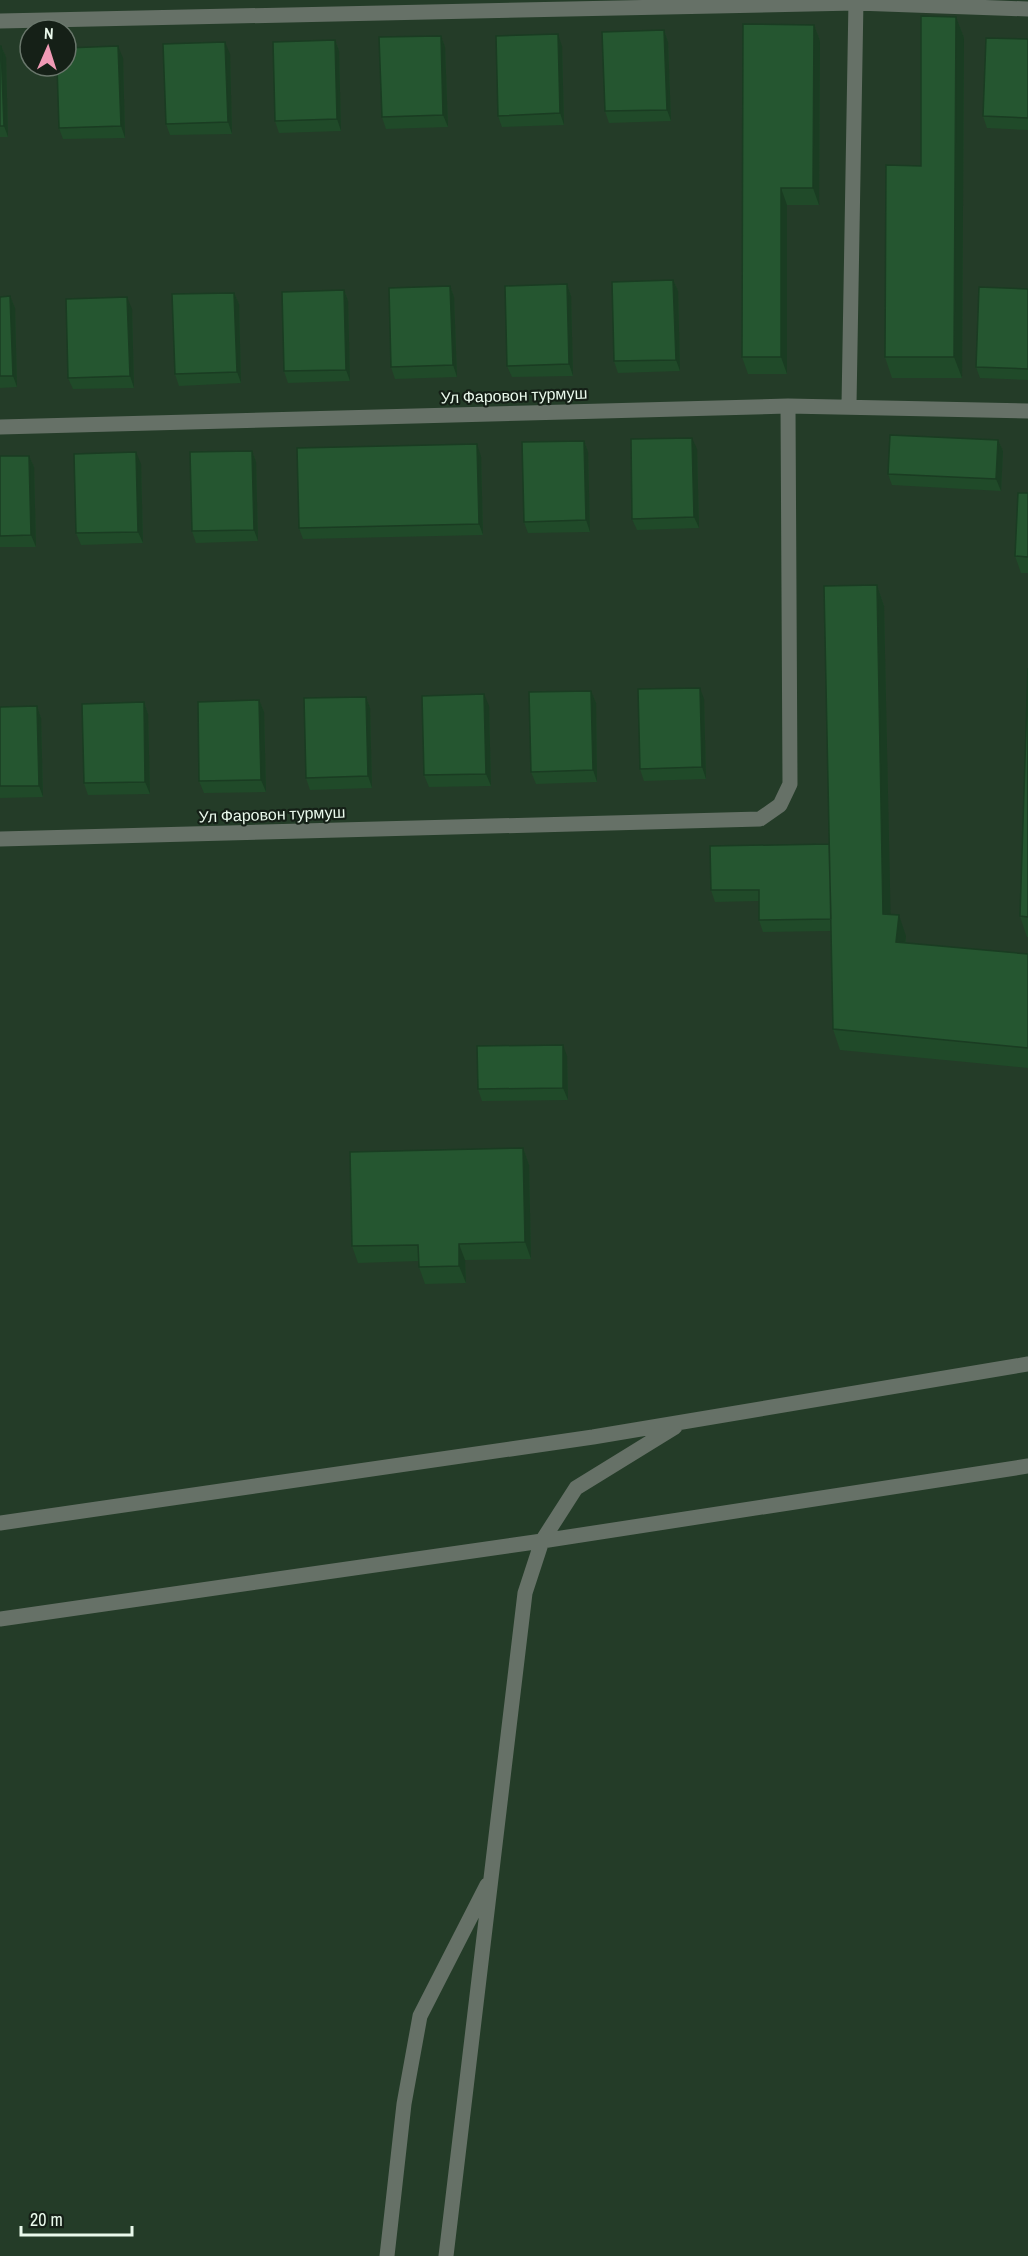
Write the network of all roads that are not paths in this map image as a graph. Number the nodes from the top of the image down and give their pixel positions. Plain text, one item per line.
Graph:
1 (856, 2) edge
2 (1028, 9) edge
3 (0, 21) edge
4 (849, 405) junction
5 (788, 406) junction
6 (1028, 411) edge
7 (0, 427) edge
8 (0, 839) edge
9 (1028, 1364) edge
10 (683, 1422) junction
11 (1028, 1466) edge
12 (0, 1523) edge
13 (542, 1541) junction
14 (0, 1618) edge
15 (492, 1877) junction
16 (387, 2256) edge
17 (446, 2256) edge

1 - 2 street
1 - 3 street
1 - 4 street
4 - 5 street, Ул Фаровон турмуш
4 - 6 street, Ул Фаровон турмуш
5 - 7 street, Ул Фаровон турмуш
5 - 8 street, Ул Фаровон турмуш
9 - 10 street
10 - 12 street
10 - 13 street
11 - 13 street
13 - 14 street
13 - 15 street
15 - 16 street
15 - 17 street

